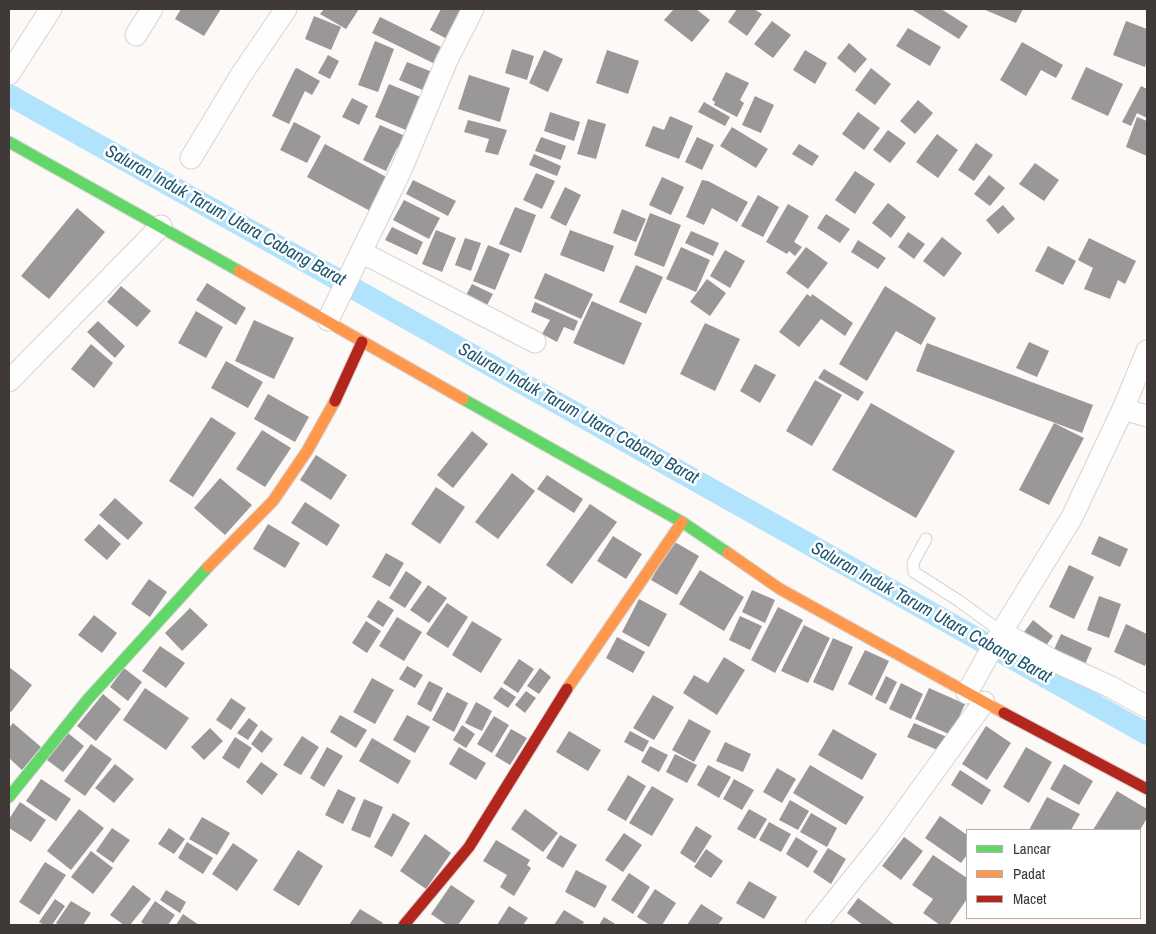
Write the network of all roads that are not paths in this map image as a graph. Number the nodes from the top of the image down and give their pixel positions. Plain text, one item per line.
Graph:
1 (51, 9) edge
2 (152, 9) edge
3 (286, 9) edge
4 (473, 9) edge
5 (136, 35) dead end
6 (13, 67) edge
7 (9, 142) edge
8 (191, 158) dead end
9 (161, 226) junction
10 (359, 257) junction
11 (333, 311) junction
12 (362, 342) junction
13 (536, 342) dead end
14 (1147, 351) edge
15 (9, 381) edge
16 (1123, 408) junction
17 (1147, 416) edge
18 (682, 522) junction
19 (926, 539) dead end
20 (999, 637) junction
21 (976, 698) junction
22 (1147, 707) edge
23 (1147, 790) edge
24 (9, 797) edge
25 (404, 925) edge
26 (816, 925) edge

1 - 6 street
2 - 5 street
3 - 8 street
4 - 10 street
7 - 9 main road
9 - 11 main road
9 - 15 street
10 - 11 street
10 - 13 street
11 - 12 main road
12 - 18 main road
12 - 24 main road
14 - 16 street
16 - 17 street
16 - 20 street
18 - 21 main road
18 - 25 main road
19 - 20 lane
20 - 21 street
20 - 22 street
21 - 23 main road
21 - 26 street

